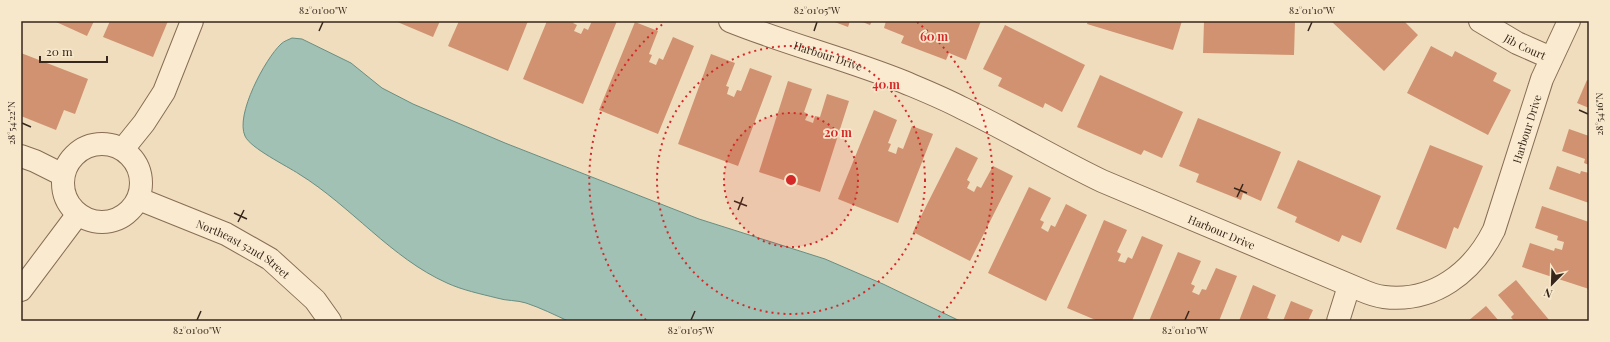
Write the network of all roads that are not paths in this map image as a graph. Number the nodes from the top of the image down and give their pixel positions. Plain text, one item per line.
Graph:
1 (192, 21) edge
2 (730, 21) edge
3 (1480, 21) edge
4 (1569, 21) edge
5 (1551, 58) junction
6 (123, 149) junction
7 (21, 156) edge
8 (63, 175) junction
9 (139, 199) junction
10 (78, 214) junction
11 (1349, 286) junction
12 (21, 290) edge
13 (330, 321) edge
14 (1338, 321) edge

1 - 6 street
2 - 11 street, Harbour Drive
3 - 5 street, Jib Court
4 - 5 street, Harbour Drive
5 - 11 street, Harbour Drive
6 - 8 street
6 - 9 street
7 - 8 street
8 - 10 street
9 - 10 street
9 - 13 street, Northeast 52nd Street
10 - 12 street
11 - 14 street

